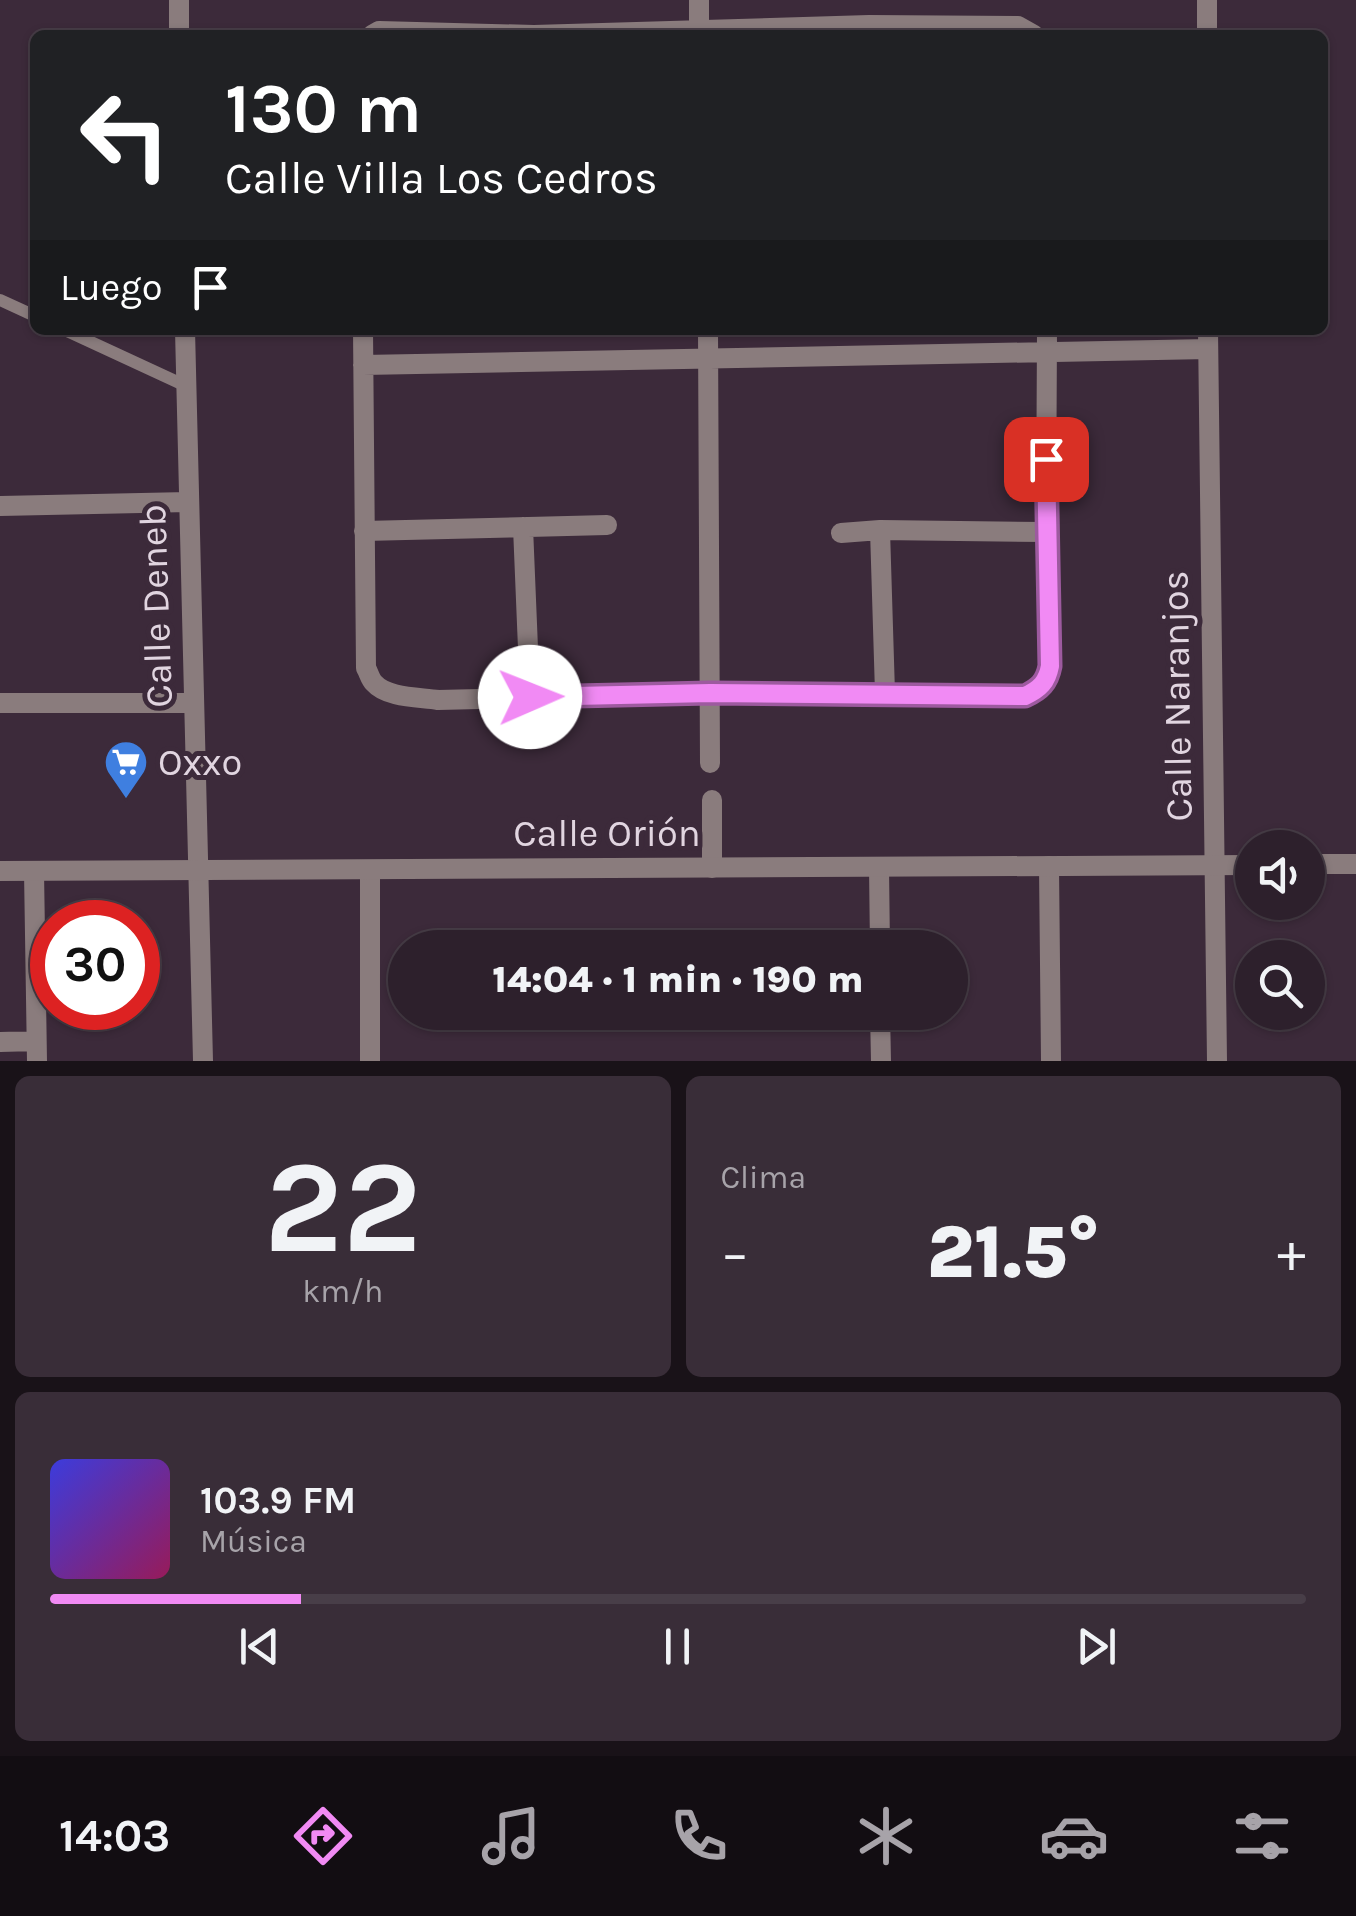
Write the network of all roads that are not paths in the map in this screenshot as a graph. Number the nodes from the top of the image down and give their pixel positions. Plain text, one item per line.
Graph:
1 (178, 0) edge
2 (699, 0) edge
3 (1207, 0) edge
4 (179, 30) edge
5 (699, 30) edge
6 (869, 30) edge
7 (1025, 30) edge
8 (1207, 30) edge
9 (0, 300) edge
10 (30, 314) edge
11 (76, 335) edge
12 (185, 335) edge
13 (362, 335) edge
14 (708, 335) edge
15 (1208, 339) edge
16 (1047, 340) edge
17 (709, 360) junction
18 (363, 364) junction
19 (186, 386) junction
20 (188, 502) junction
21 (0, 506) edge
22 (606, 525) dead end
23 (523, 527) junction
24 (880, 530) junction
25 (364, 532) junction
26 (1046, 532) junction
27 (841, 533) dead end
28 (710, 693) junction
29 (886, 693) junction
30 (530, 697) junction
31 (0, 703) edge
32 (193, 703) junction
33 (710, 763) dead end
34 (712, 800) dead end
35 (1235, 864) edge
36 (1325, 864) edge
37 (1356, 864) edge
38 (1214, 865) junction
39 (1049, 866) junction
40 (879, 867) junction
41 (712, 868) junction
42 (370, 870) junction
43 (34, 871) junction
44 (200, 871) junction
45 (0, 872) edge
46 (880, 930) edge
47 (880, 1030) edge
48 (0, 1042) edge
49 (36, 1051) edge
50 (203, 1061) edge
51 (370, 1061) edge
52 (881, 1061) edge
53 (1052, 1061) edge
54 (1216, 1061) edge

1 - 4 street
2 - 5 street
3 - 8 street
6 - 7 street
9 - 10 lane
11 - 19 lane
12 - 19 street, Calle Deneb
13 - 18 street
14 - 17 street
15 - 16 street
15 - 38 street, Calle Naranjos
16 - 17 street
16 - 26 street
17 - 18 street
17 - 28 street
18 - 25 street
19 - 20 street, Calle Deneb
20 - 21 street
20 - 32 street, Calle Deneb
22 - 23 street
23 - 25 street
23 - 30 street
24 - 26 street
24 - 27 street
24 - 29 street
25 - 30 street
26 - 29 street
28 - 29 street
28 - 30 street
28 - 33 street
31 - 32 street
32 - 44 street, Calle Deneb
34 - 41 street
35 - 38 street, Calle Orión
36 - 37 street
38 - 39 street, Calle Orión
38 - 54 street, Calle Naranjos
39 - 40 street, Calle Orión
39 - 53 street
40 - 41 street, Calle Orión
40 - 46 street
41 - 42 street, Calle Orión
42 - 44 street, Calle Orión
42 - 51 street
43 - 44 street, Calle Orión
43 - 45 street, Calle Orión
43 - 49 street
44 - 50 street, Calle Deneb
47 - 52 street
48 - 49 street

